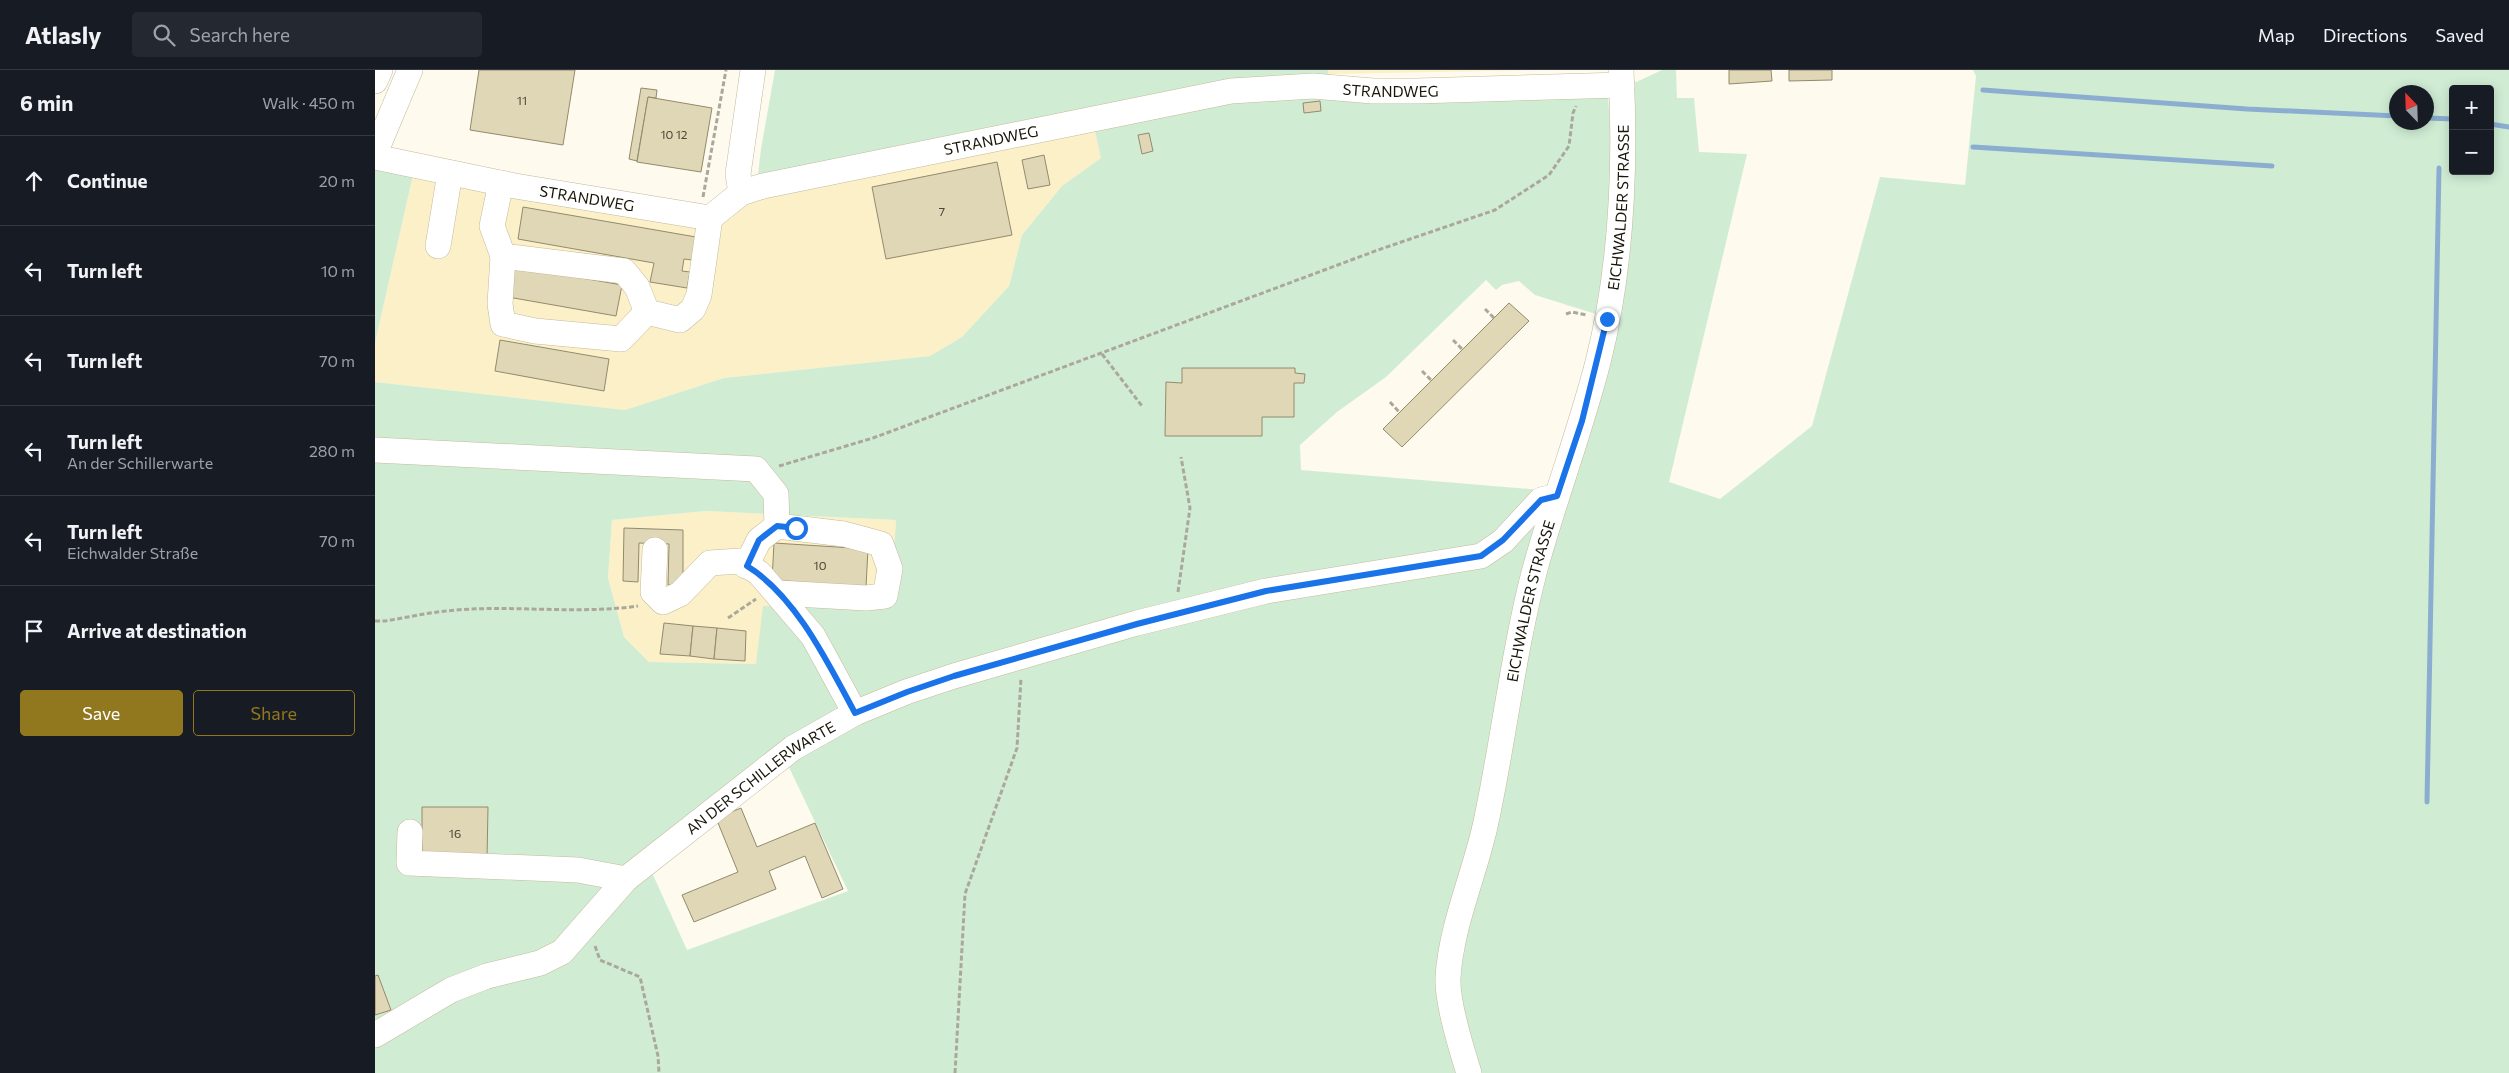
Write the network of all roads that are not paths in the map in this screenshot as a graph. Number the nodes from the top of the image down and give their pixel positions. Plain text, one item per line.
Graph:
1 (381, 70) edge
2 (410, 70) edge
3 (753, 70) edge
4 (1621, 78) edge
5 (375, 81) edge
6 (375, 153) edge
7 (375, 157) edge
8 (450, 172) junction
9 (501, 183) junction
10 (741, 193) junction
11 (704, 218) junction
12 (438, 246) dead end
13 (503, 256) junction
14 (647, 312) junction
15 (375, 450) edge
16 (1557, 496) junction
17 (777, 526) junction
18 (655, 550) dead end
19 (747, 566) junction
20 (775, 590) junction
21 (855, 713) junction
22 (410, 832) dead end
23 (626, 880) junction
24 (375, 1035) edge
25 (1469, 1073) edge

1 - 5 street
2 - 6 street
3 - 10 street
4 - 10 street, STRANDWEG
4 - 16 street, EICHWALDER STRASSE
7 - 8 street, STRANDWEG
8 - 9 street, STRANDWEG
8 - 12 street
9 - 11 street, STRANDWEG
9 - 13 street
10 - 11 street, STRANDWEG
11 - 14 street
13 - 14 street
13 - 14 street
15 - 17 street
16 - 21 street, AN DER SCHILLERWARTE
16 - 25 street, EICHWALDER STRASSE
17 - 19 street
17 - 20 street
18 - 19 street
19 - 20 street
20 - 21 street
21 - 23 street, AN DER SCHILLERWARTE
22 - 23 street
23 - 24 street, AN DER SCHILLERWARTE

